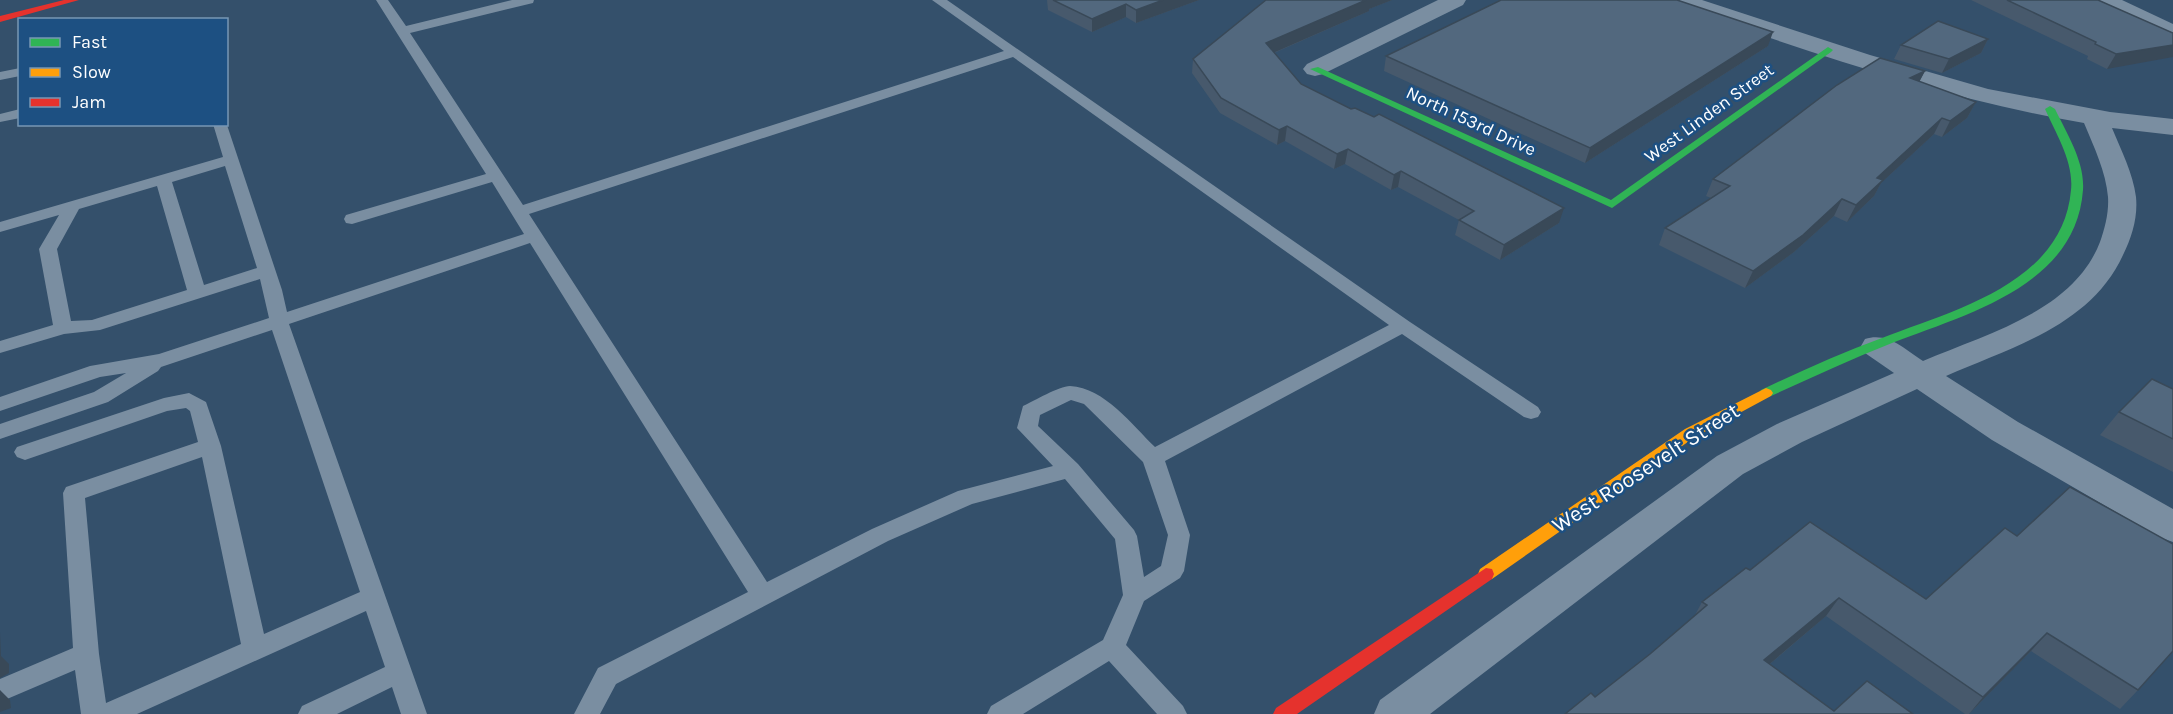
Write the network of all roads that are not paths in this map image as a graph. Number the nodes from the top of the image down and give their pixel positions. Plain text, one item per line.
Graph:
1 (75, 0) edge
2 (382, 0) edge
3 (528, 0) edge
4 (938, 0) edge
5 (1455, 0) edge
6 (1681, 0) edge
7 (2104, 0) edge
8 (0, 19) edge
9 (402, 31) junction
10 (2173, 32) edge
11 (1828, 50) junction
12 (1015, 52) junction
13 (1315, 69) joint
14 (18, 72) edge
15 (0, 76) edge
16 (2050, 109) junction
17 (18, 114) edge
18 (2094, 116) junction
19 (0, 118) edge
20 (221, 126) edge
21 (2173, 127) edge
22 (232, 159) junction
23 (496, 176) junction
24 (163, 180) junction
25 (73, 206) junction
26 (1612, 206) joint
27 (519, 212) junction
28 (352, 219) dead end
29 (0, 227) edge
30 (534, 236) junction
31 (267, 271) junction
32 (197, 293) junction
33 (279, 321) junction
34 (1403, 326) junction
35 (63, 328) junction
36 (1877, 346) junction
37 (0, 347) edge
38 (161, 360) junction
39 (1921, 375) junction
40 (0, 404) edge
41 (1531, 412) dead end
42 (0, 432) edge
43 (210, 446) junction
44 (25, 452) dead end
45 (1153, 458) junction
46 (1070, 470) junction
47 (2173, 527) edge
48 (762, 595) junction
49 (1135, 595) junction
50 (374, 597) junction
51 (1112, 647) junction
52 (255, 650) junction
53 (86, 654) junction
54 (399, 672) junction
55 (0, 691) edge
56 (94, 714) edge
57 (109, 714) edge
58 (311, 714) edge
59 (414, 714) edge
60 (587, 714) edge
61 (1000, 714) edge
62 (1174, 714) edge
63 (1282, 714) edge
64 (1396, 714) edge

1 - 8 main road
2 - 9 lane
3 - 9 lane
4 - 12 lane
5 - 13 street
6 - 11 street
7 - 10 street
9 - 23 lane
11 - 16 street
11 - 26 main road, West Linden Street
12 - 27 lane
12 - 34 lane
13 - 26 main road, North 153rd Drive
14 - 15 lane
16 - 18 street
16 - 36 main road, West Roosevelt Street
17 - 19 lane
18 - 21 street
18 - 39 street, West Roosevelt Street
20 - 22 lane
22 - 24 lane
22 - 31 lane
23 - 27 lane
23 - 28 lane
24 - 25 lane
24 - 32 lane
25 - 29 lane
25 - 35 lane
27 - 30 lane
30 - 33 lane
30 - 48 lane
31 - 32 lane
31 - 33 lane
32 - 35 lane
33 - 38 lane
33 - 50 lane
34 - 41 lane
34 - 45 lane
35 - 37 lane
36 - 39 street
36 - 63 main road, West Roosevelt Street
38 - 40 lane
38 - 42 lane
39 - 47 street
39 - 64 street, West Roosevelt Street
43 - 44 lane
43 - 52 lane
43 - 53 lane
45 - 46 lane
45 - 49 lane
46 - 48 lane
46 - 49 lane
48 - 60 lane
49 - 51 lane
50 - 52 lane
50 - 54 lane
51 - 61 lane
51 - 62 lane
52 - 57 lane
53 - 55 lane
53 - 56 lane
54 - 58 lane
54 - 59 lane

